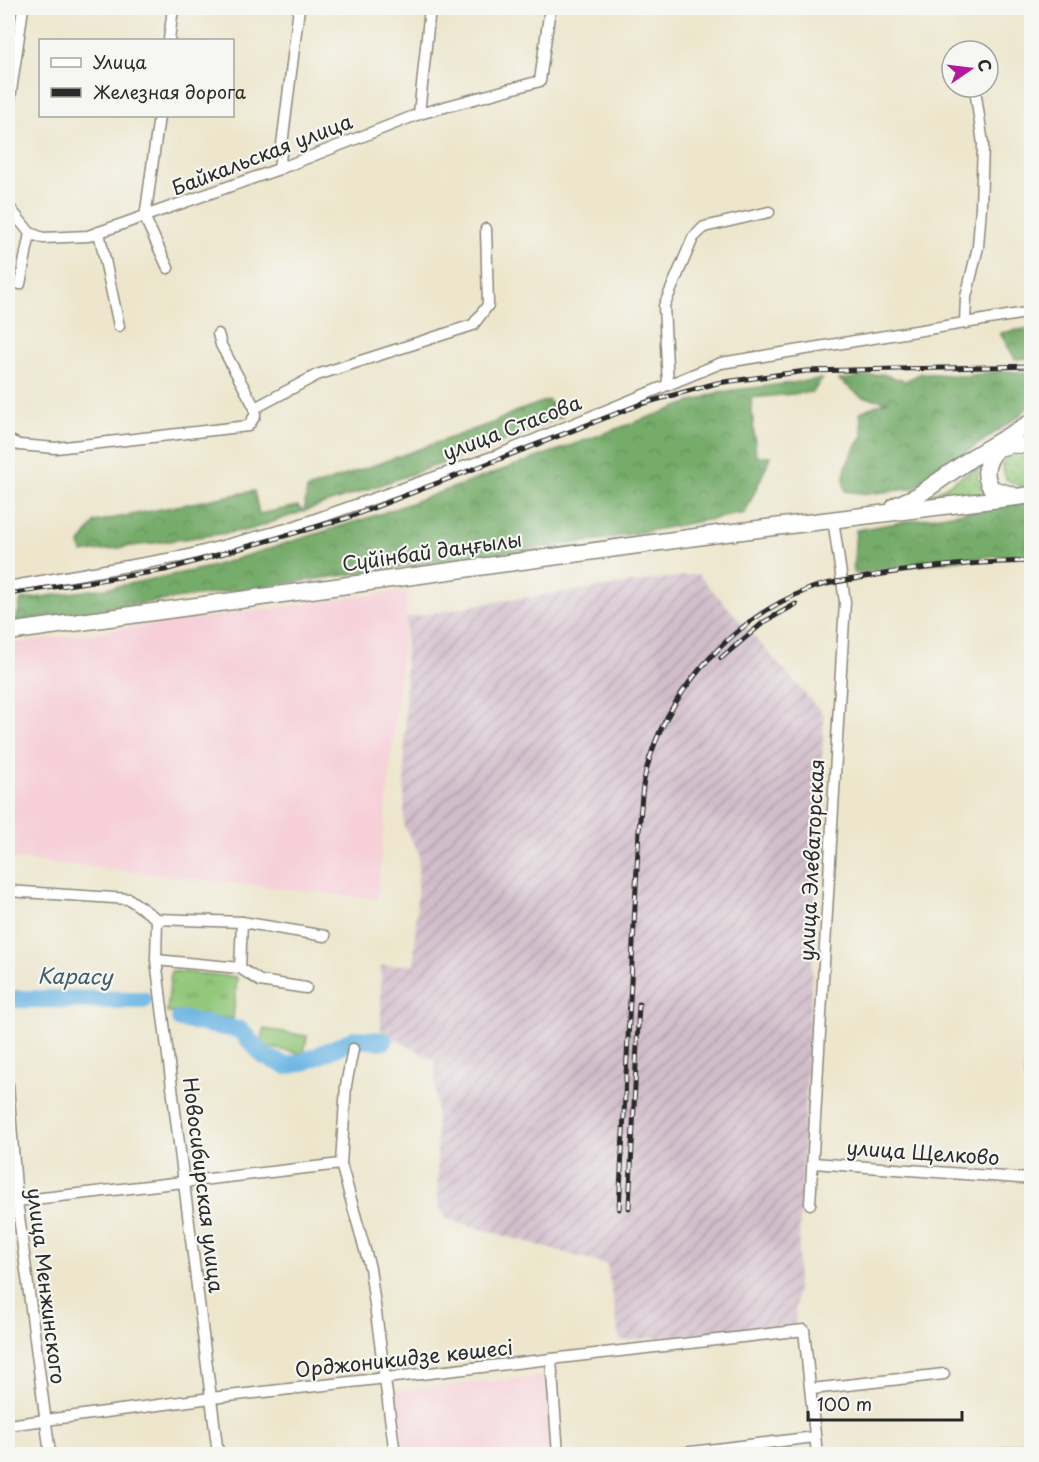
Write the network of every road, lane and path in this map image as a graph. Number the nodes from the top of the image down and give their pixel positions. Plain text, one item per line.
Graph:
1 (23, 8) edge
2 (174, 8) edge
3 (299, 8) edge
4 (430, 8) edge
5 (550, 8) edge
6 (169, 39) edge
7 (12, 51) edge
8 (976, 99) edge
9 (8, 112) edge
10 (419, 114) junction
11 (159, 117) edge
12 (279, 169) junction
13 (8, 206) edge
14 (769, 212) dead end
15 (145, 218) junction
16 (486, 229) dead end
17 (99, 232) junction
18 (30, 233) junction
19 (168, 267) dead end
20 (20, 284) dead end
21 (1032, 312) edge
22 (965, 323) junction
23 (119, 326) dead end
24 (218, 334) dead end
25 (668, 385) junction
26 (255, 408) junction
27 (1032, 422) edge
28 (1012, 434) junction
29 (8, 440) edge
30 (1032, 446) edge
31 (996, 449) junction
32 (973, 457) junction
33 (1028, 496) edge
34 (862, 515) junction
35 (833, 519) junction
36 (8, 587) edge
37 (8, 632) edge
38 (8, 891) edge
39 (157, 919) junction
40 (242, 921) junction
41 (325, 936) dead end
42 (156, 960) junction
43 (240, 968) junction
44 (306, 988) dead end
45 (353, 1049) dead end
46 (8, 1085) edge
47 (813, 1163) junction
48 (341, 1164) junction
49 (1032, 1179) edge
50 (185, 1181) junction
51 (12, 1202) edge
52 (810, 1204) dead end
53 (551, 1360) junction
54 (944, 1374) dead end
55 (384, 1380) junction
56 (812, 1389) junction
57 (211, 1398) junction
58 (45, 1421) junction
59 (8, 1425) edge
60 (815, 1437) junction
61 (1032, 1451) edge
62 (50, 1455) edge
63 (218, 1455) edge
64 (395, 1455) edge
65 (558, 1455) edge
66 (675, 1455) edge
67 (818, 1455) edge
68 (1003, 1455) edge

1 - 7 street
2 - 6 street
3 - 12 street
4 - 10 street
5 - 10 street, Байкальская улица
7 - 9 street
8 - 22 street
10 - 12 street, Байкальская улица
11 - 15 street
12 - 15 street, Байкальская улица
13 - 18 street
14 - 25 street
15 - 17 street, Байкальская улица
15 - 19 street
16 - 26 street
17 - 18 street, Байкальская улица
17 - 23 street
18 - 20 street
21 - 22 street, улица Стасова
22 - 25 street, улица Стасова
24 - 26 street
25 - 36 street, улица Стасова
26 - 29 street
27 - 28 main road, Сүйінбай даңғылы
28 - 31 main road
28 - 32 main road, Сүйінбай даңғылы
30 - 31 main road
31 - 32 main road
31 - 33 main road
32 - 34 main road, Сүйінбай даңғылы
33 - 34 main road, Сүйінбай даңғылы
34 - 35 main road, Сүйінбай даңғылы
35 - 37 main road, Сүйінбай даңғылы
35 - 47 street, улица Элеваторская
38 - 39 street
39 - 40 street
39 - 42 street, Новосибирская улица
40 - 41 street
40 - 43 street
42 - 43 street
42 - 50 street, Новосибирская улица
43 - 44 street
45 - 48 street
46 - 51 street, улица Менжинского
47 - 49 street, улица Щелково
47 - 52 street, улица Элеваторская
48 - 50 street
48 - 55 street
50 - 51 street
50 - 57 street, Новосибирская улица
51 - 58 street, улица Менжинского
53 - 55 street, Орджоникидзе көшесі
53 - 56 street, Орджоникидзе көшесі
53 - 65 street
54 - 56 street
55 - 57 street, Орджоникидзе көшесі
55 - 64 street
56 - 60 street
57 - 58 street, Орджоникидзе көшесі
57 - 63 street, Новосибирская улица
58 - 59 street, Орджоникидзе көшесі
58 - 62 street, улица Менжинского
60 - 66 street
60 - 67 street
61 - 68 street

